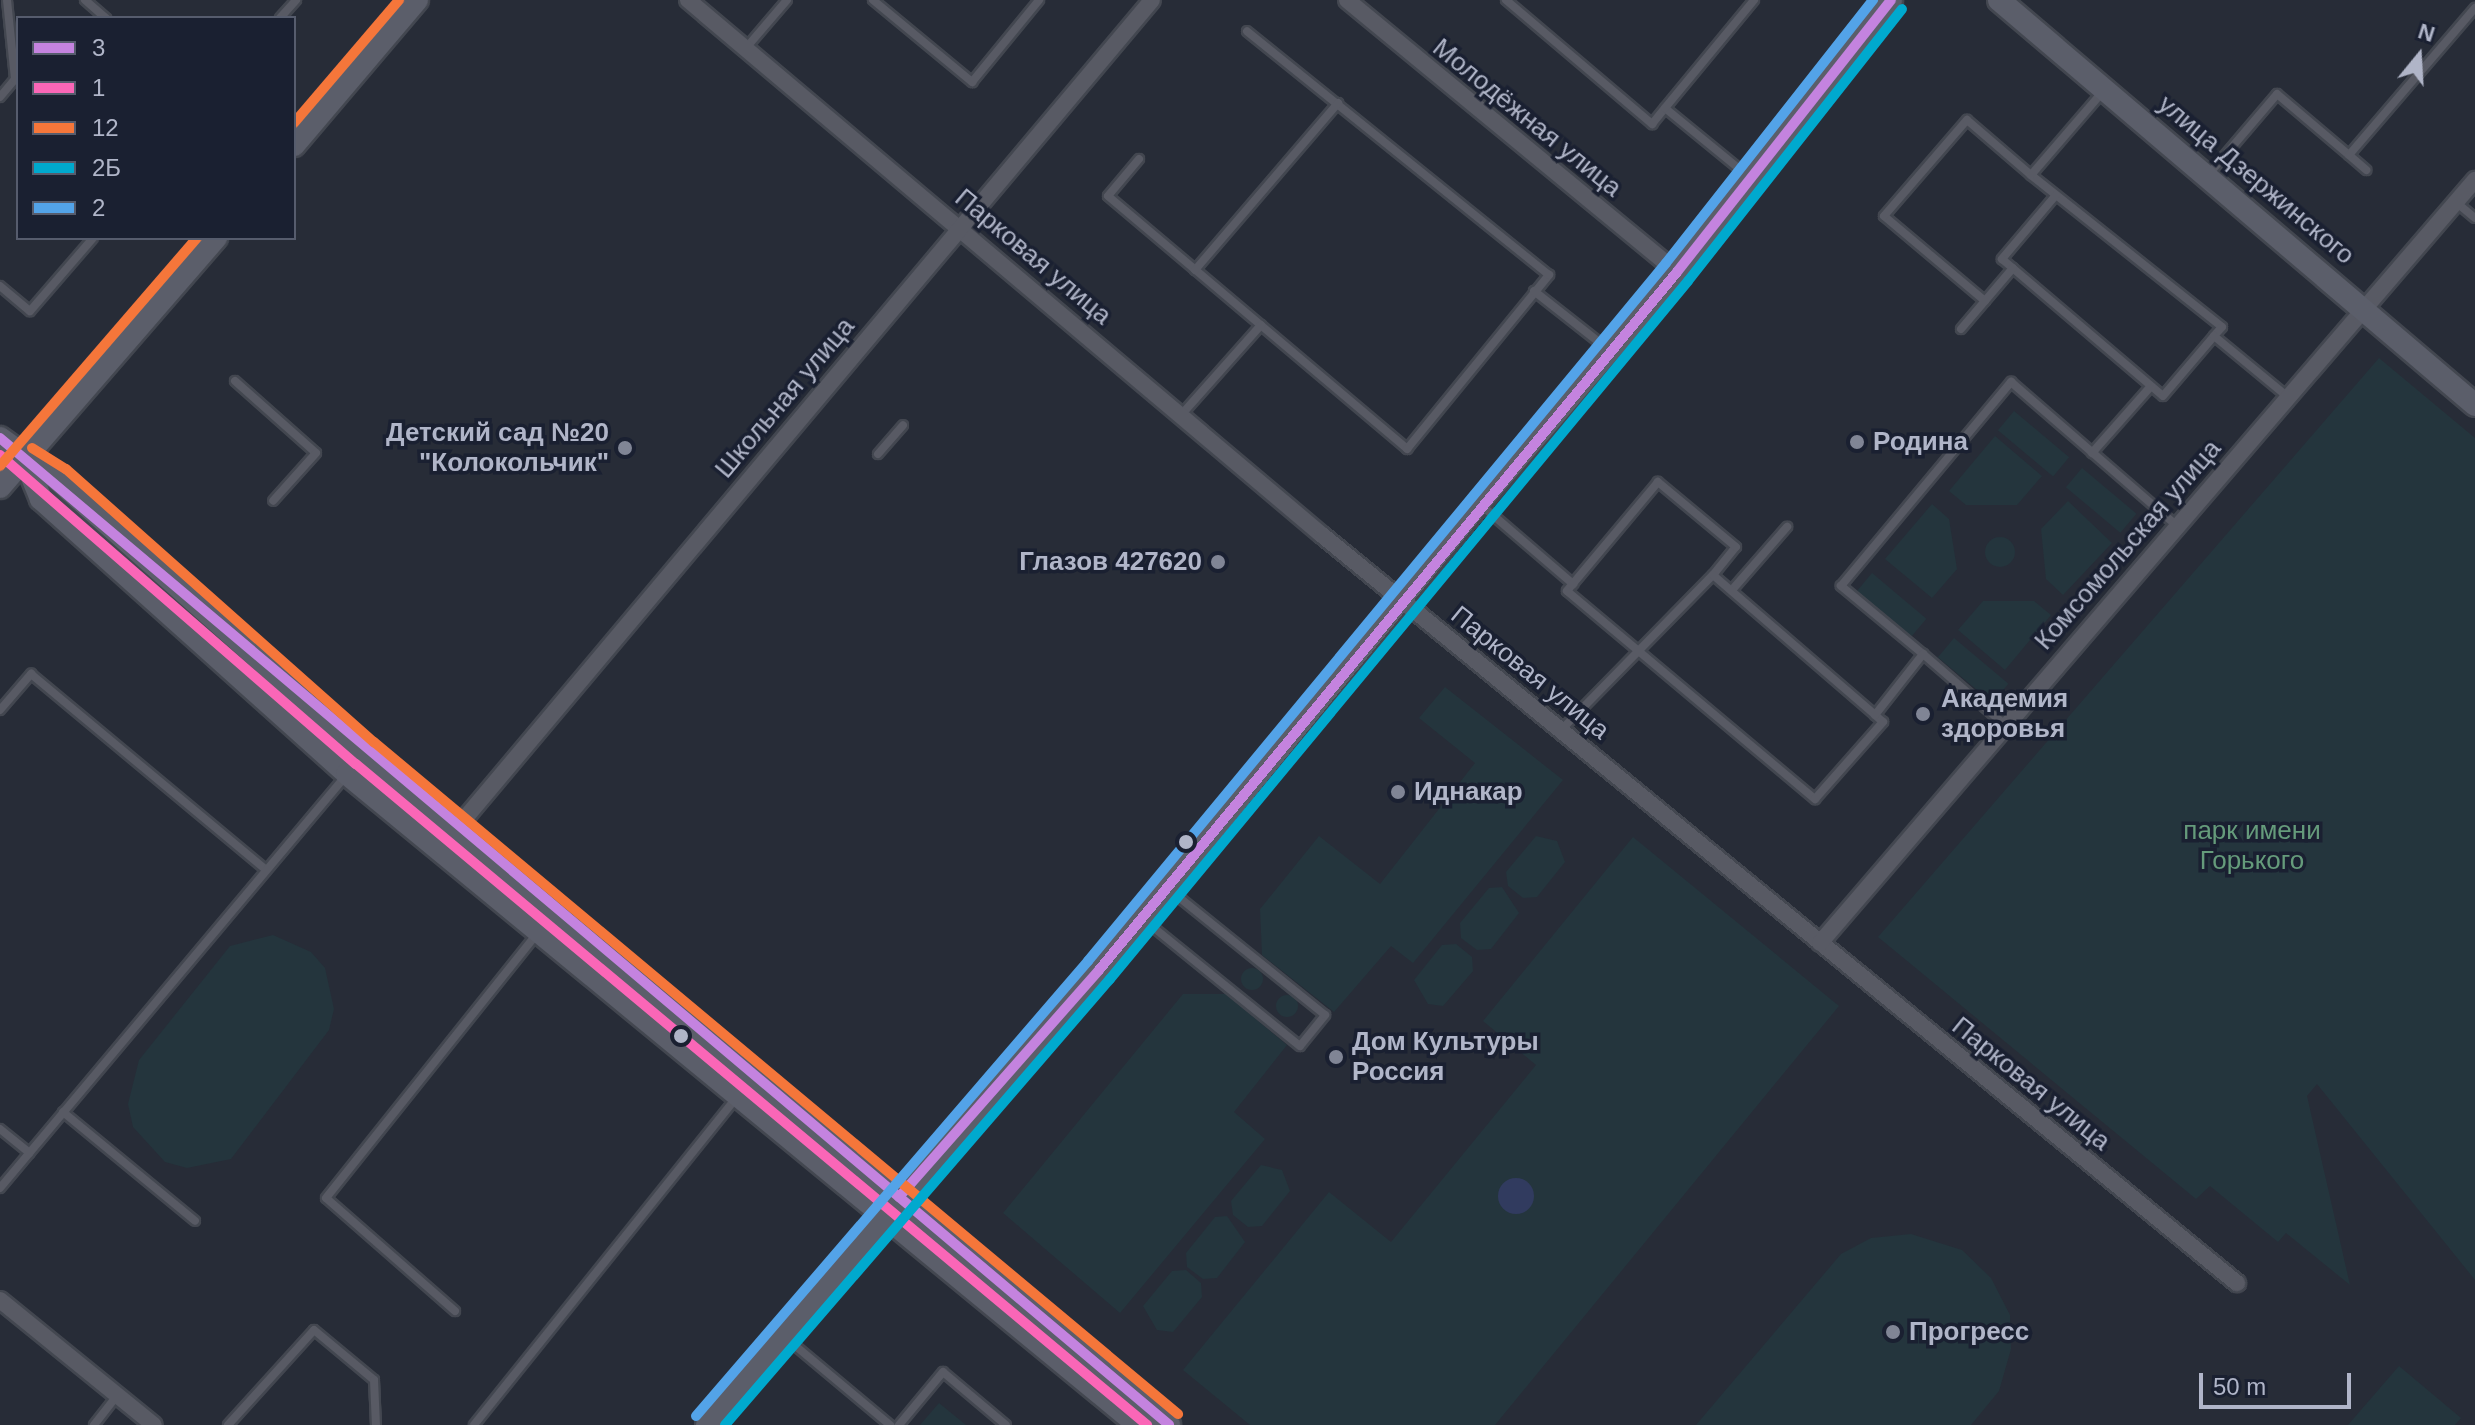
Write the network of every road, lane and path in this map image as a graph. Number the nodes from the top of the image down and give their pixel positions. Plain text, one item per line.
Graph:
1 (7, 0) edge
2 (85, 0) edge
3 (296, 0) edge
4 (417, 0) edge
5 (688, 0) edge
6 (787, 0) edge
7 (873, 0) edge
8 (1039, 0) edge
9 (1152, 0) edge
10 (1347, 0) edge
11 (1506, 0) edge
12 (1754, 0) edge
13 (1891, 0) edge
14 (1999, 0) edge
15 (2475, 8) edge
16 (104, 16) edge
17 (282, 16) edge
18 (1247, 31) dead end
19 (746, 48) junction
20 (2105, 88) junction
21 (0, 97) edge
22 (1338, 103) junction
23 (1665, 108) junction
24 (296, 143) edge
25 (2349, 155) junction
26 (1139, 159) dead end
27 (2366, 170) dead end
28 (2031, 175) junction
29 (2209, 175) junction
30 (1750, 178) junction
31 (2475, 180) edge
32 (2056, 195) junction
33 (2457, 203) junction
34 (2475, 218) edge
35 (959, 226) junction
36 (91, 240) edge
37 (214, 240) edge
38 (2013, 268) junction
39 (1195, 270) junction
40 (1677, 272) junction
41 (0, 286) edge
42 (1534, 291) junction
43 (1985, 301) junction
44 (2364, 309) junction
45 (1261, 325) junction
46 (1961, 329) dead end
47 (2214, 336) junction
48 (1609, 350) junction
49 (235, 381) dead end
50 (2151, 386) junction
51 (2289, 398) junction
52 (2475, 405) edge
53 (1182, 414) junction
54 (903, 425) dead end
55 (0, 438) edge
56 (2092, 453) junction
57 (878, 454) dead end
58 (25, 460) junction
59 (0, 487) edge
60 (273, 501) dead end
61 (1479, 503) junction
62 (2177, 526) junction
63 (1787, 527) dead end
64 (1713, 575) junction
65 (1573, 584) junction
66 (1732, 590) junction
67 (1400, 599) junction
68 (1636, 648) junction
69 (1923, 654) junction
70 (0, 710) edge
71 (1875, 715) junction
72 (2004, 724) junction
73 (1563, 728) junction
74 (365, 753) junction
75 (347, 774) junction
76 (456, 829) junction
77 (265, 869) junction
78 (1167, 888) junction
79 (556, 909) junction
80 (1142, 918) junction
81 (539, 931) junction
82 (1820, 943) junction
83 (754, 1075) junction
84 (738, 1096) junction
85 (63, 1112) junction
86 (0, 1129) edge
87 (30, 1153) junction
88 (0, 1188) edge
89 (899, 1197) junction
90 (883, 1215) junction
91 (195, 1221) dead end
92 (2237, 1283) dead end
93 (0, 1300) edge
94 (455, 1311) dead end
95 (782, 1335) junction
96 (117, 1396) junction
97 (94, 1425) edge
98 (154, 1425) edge
99 (228, 1425) edge
100 (376, 1425) edge
101 (474, 1425) edge
102 (707, 1425) edge
103 (890, 1425) edge
104 (899, 1425) edge
105 (1006, 1425) edge
106 (1138, 1425) edge
107 (1169, 1425) edge

1 - 21 lane
2 - 16 lane
3 - 17 lane
4 - 24 street
5 - 19 street, Парковая улица
6 - 19 lane
7 - 8 lane
9 - 35 street, Школьная улица
10 - 40 street, Молодёжная улица
11 - 23 lane
12 - 23 lane
13 - 30 street
14 - 20 street, улица Дзержинского
15 - 25 lane
18 - 22 lane
19 - 35 street, Парковая улица
20 - 28 lane
20 - 29 street, улица Дзержинского
22 - 39 lane
22 - 42 lane
23 - 30 lane
25 - 27 lane
25 - 29 lane
26 - 39 lane
28 - 32 lane
28 - 43 lane
29 - 44 street, улица Дзержинского
30 - 40 street
31 - 33 street, Комсомольская улица
32 - 38 lane
32 - 47 lane
33 - 34 lane
33 - 44 street, Комсомольская улица
35 - 53 street, Парковая улица
35 - 76 street, Школьная улица
36 - 41 lane
37 - 58 street
38 - 43 lane
38 - 50 lane
39 - 45 lane
40 - 48 street
42 - 45 lane
42 - 48 lane
43 - 46 lane
44 - 51 street, Комсомольская улица
44 - 52 street, улица Дзержинского
45 - 53 lane
47 - 50 lane
47 - 51 lane
48 - 61 street
49 - 60 lane
50 - 56 lane
51 - 62 street, Комсомольская улица
53 - 67 street, Парковая улица
54 - 57 lane
55 - 58 street
56 - 62 lane
56 - 69 lane
58 - 59 street
58 - 74 street
58 - 75 street
61 - 65 lane
61 - 67 street
62 - 72 street, Комсомольская улица
63 - 66 lane
64 - 65 lane
64 - 66 lane
64 - 68 lane
65 - 68 lane
66 - 71 lane
67 - 73 street, Парковая улица
67 - 78 street
68 - 71 lane
68 - 73 lane
69 - 71 lane
69 - 72 lane
70 - 77 lane
72 - 82 street, Комсомольская улица
73 - 82 street, Парковая улица
74 - 75 lane
74 - 76 street
75 - 77 lane
75 - 81 street
76 - 79 street
77 - 85 lane
78 - 80 street
78 - 80 lane
79 - 81 lane
79 - 83 street
80 - 89 street
81 - 84 street
81 - 94 lane
82 - 92 street, Парковая улица
83 - 84 lane
83 - 89 street
84 - 90 street
84 - 101 lane
85 - 87 lane
85 - 91 lane
86 - 87 lane
87 - 88 lane
89 - 90 street
89 - 107 street
90 - 95 street
90 - 106 street
93 - 96 street
95 - 102 street
95 - 103 lane
96 - 97 lane
96 - 98 street
99 - 100 lane
104 - 105 lane

